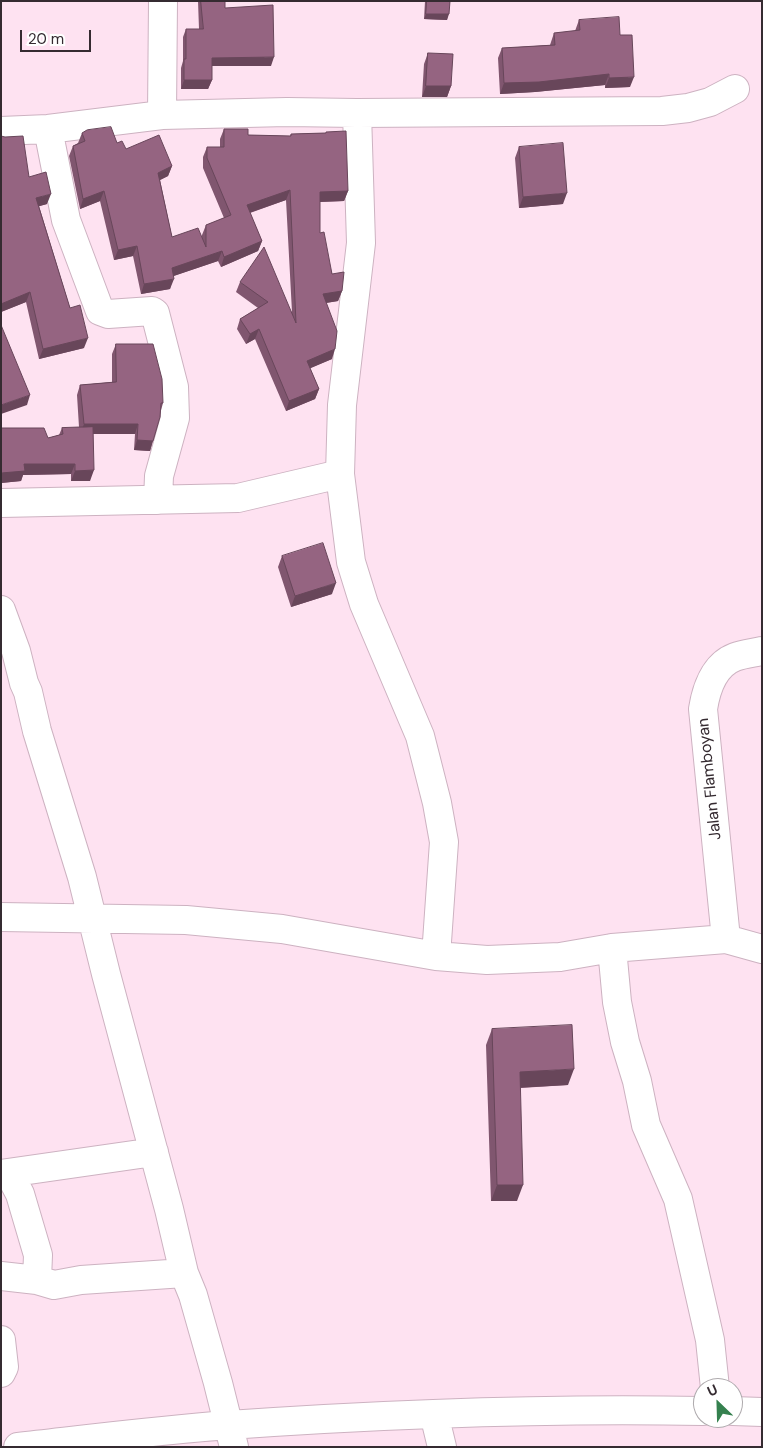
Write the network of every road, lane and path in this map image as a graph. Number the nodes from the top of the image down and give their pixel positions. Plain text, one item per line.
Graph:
1 (163, 1) edge
2 (735, 89) dead end
3 (357, 113) junction
4 (162, 116) junction
5 (48, 129) junction
6 (1, 131) edge
7 (340, 474) junction
8 (158, 500) junction
9 (1, 503) edge
10 (1, 610) edge
11 (762, 650) edge
12 (13, 685) edge
13 (1, 917) edge
14 (93, 918) junction
15 (726, 940) junction
16 (612, 948) junction
17 (762, 949) edge
18 (436, 956) junction
19 (154, 1152) junction
20 (5, 1174) edge
21 (184, 1273) junction
22 (1, 1276) edge
23 (36, 1280) junction
24 (1, 1340) edge
25 (1, 1373) edge
26 (714, 1378) edge
27 (693, 1411) edge
28 (743, 1411) edge
29 (762, 1412) edge
30 (434, 1414) junction
31 (231, 1436) edge
32 (18, 1447) edge
33 (442, 1447) edge

1 - 4 street
2 - 3 street
3 - 4 street
3 - 7 street
4 - 5 street
5 - 6 street
5 - 8 street
7 - 8 street
7 - 18 street
8 - 9 street
10 - 12 street
11 - 15 street, Jalan Flamboyan
12 - 14 street
13 - 14 street
14 - 18 street
14 - 19 street
15 - 16 street
15 - 17 street
16 - 18 street
16 - 26 street
19 - 20 street
19 - 21 street
20 - 23 street
21 - 23 street
21 - 31 street
22 - 23 street
24 - 25 street
27 - 30 street
28 - 29 street
30 - 31 street
30 - 33 street
31 - 32 street

